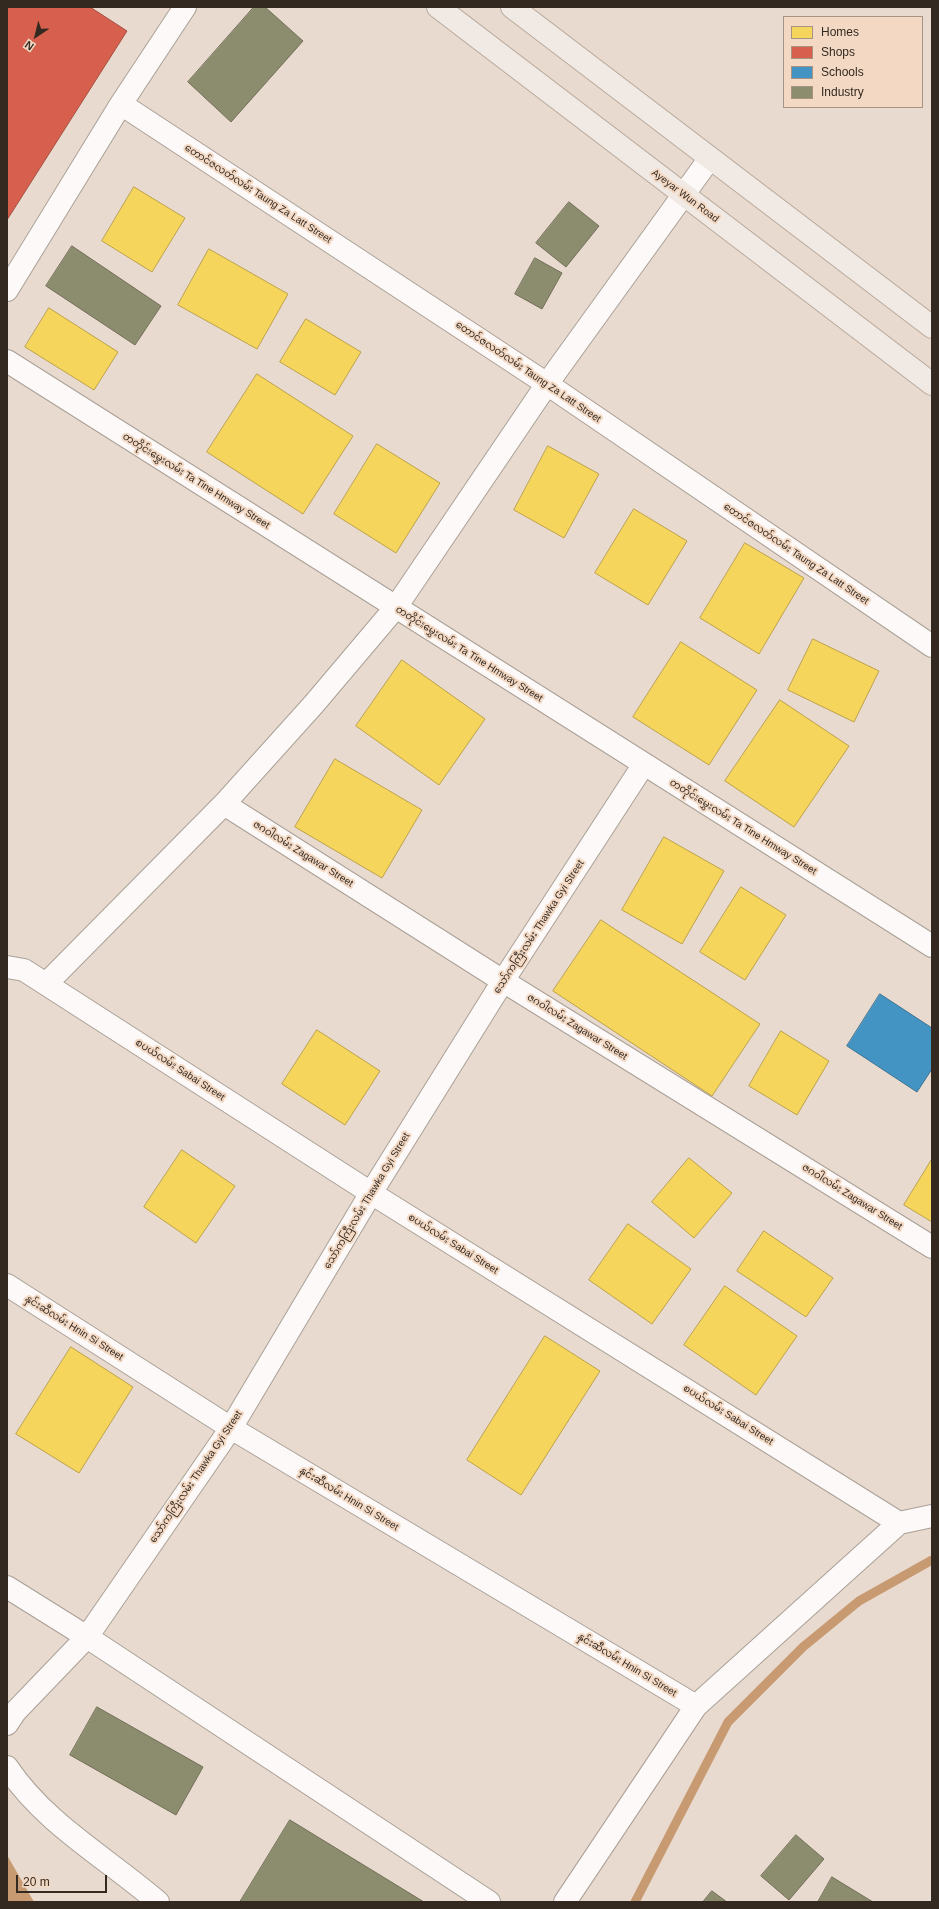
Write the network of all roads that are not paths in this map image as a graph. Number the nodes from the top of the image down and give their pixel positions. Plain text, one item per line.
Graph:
1 (185, 7) edge
2 (438, 7) edge
3 (512, 7) edge
4 (121, 104) junction
5 (710, 158) junction
6 (683, 194) junction
7 (7, 290) edge
8 (932, 327) edge
9 (7, 361) edge
10 (547, 384) junction
11 (932, 384) edge
12 (396, 607) junction
13 (932, 646) edge
14 (644, 764) junction
15 (224, 804) junction
16 (932, 946) edge
17 (7, 967) edge
18 (503, 981) junction
19 (46, 984) junction
20 (371, 1193) junction
21 (932, 1247) edge
22 (7, 1285) edge
23 (231, 1428) junction
24 (932, 1516) edge
25 (899, 1522) junction
26 (7, 1587) edge
27 (87, 1637) junction
28 (696, 1706) junction
29 (7, 1724) edge
30 (7, 1767) edge
31 (483, 1900) edge
32 (158, 1902) edge
33 (565, 1902) edge

1 - 4 street
2 - 6 main road, Ayeyar Wun Road
3 - 5 main road
4 - 7 street
4 - 10 street, တောင်ဇလတ်လမ်း Taung Za Latt Street
5 - 6 street
5 - 8 main road
6 - 10 street
6 - 11 main road, Ayeyar Wun Road
9 - 12 street, တတိုင်းမွှေးလမ်း Ta Tine Hmway Street
10 - 12 street
10 - 13 street, တောင်ဇလတ်လမ်း Taung Za Latt Street
12 - 14 street, တတိုင်းမွှေးလမ်း Ta Tine Hmway Street
12 - 15 street
14 - 16 street, တတိုင်းမွှေးလမ်း Ta Tine Hmway Street
14 - 18 street, သော်ကကြီးလမ်း Thawka Gyi Street
15 - 18 street, ဇဂဝါလမ်း Zagawar Street
15 - 19 street
17 - 19 street, စပယ်လမ်း Sabai Street
18 - 20 street, သော်ကကြီးလမ်း Thawka Gyi Street
18 - 21 street, ဇဂဝါလမ်း Zagawar Street
19 - 20 street, စပယ်လမ်း Sabai Street
20 - 23 street, သော်ကကြီးလမ်း Thawka Gyi Street
20 - 25 street, စပယ်လမ်း Sabai Street
22 - 23 street, နှင်းဆီလမ်း Hnin Si Street
23 - 27 street, သော်ကကြီးလမ်း Thawka Gyi Street
23 - 28 street, နှင်းဆီလမ်း Hnin Si Street
24 - 25 street
25 - 28 street
26 - 27 street
27 - 29 street, သော်ကကြီးလမ်း Thawka Gyi Street
27 - 31 street
28 - 33 street
30 - 32 street

